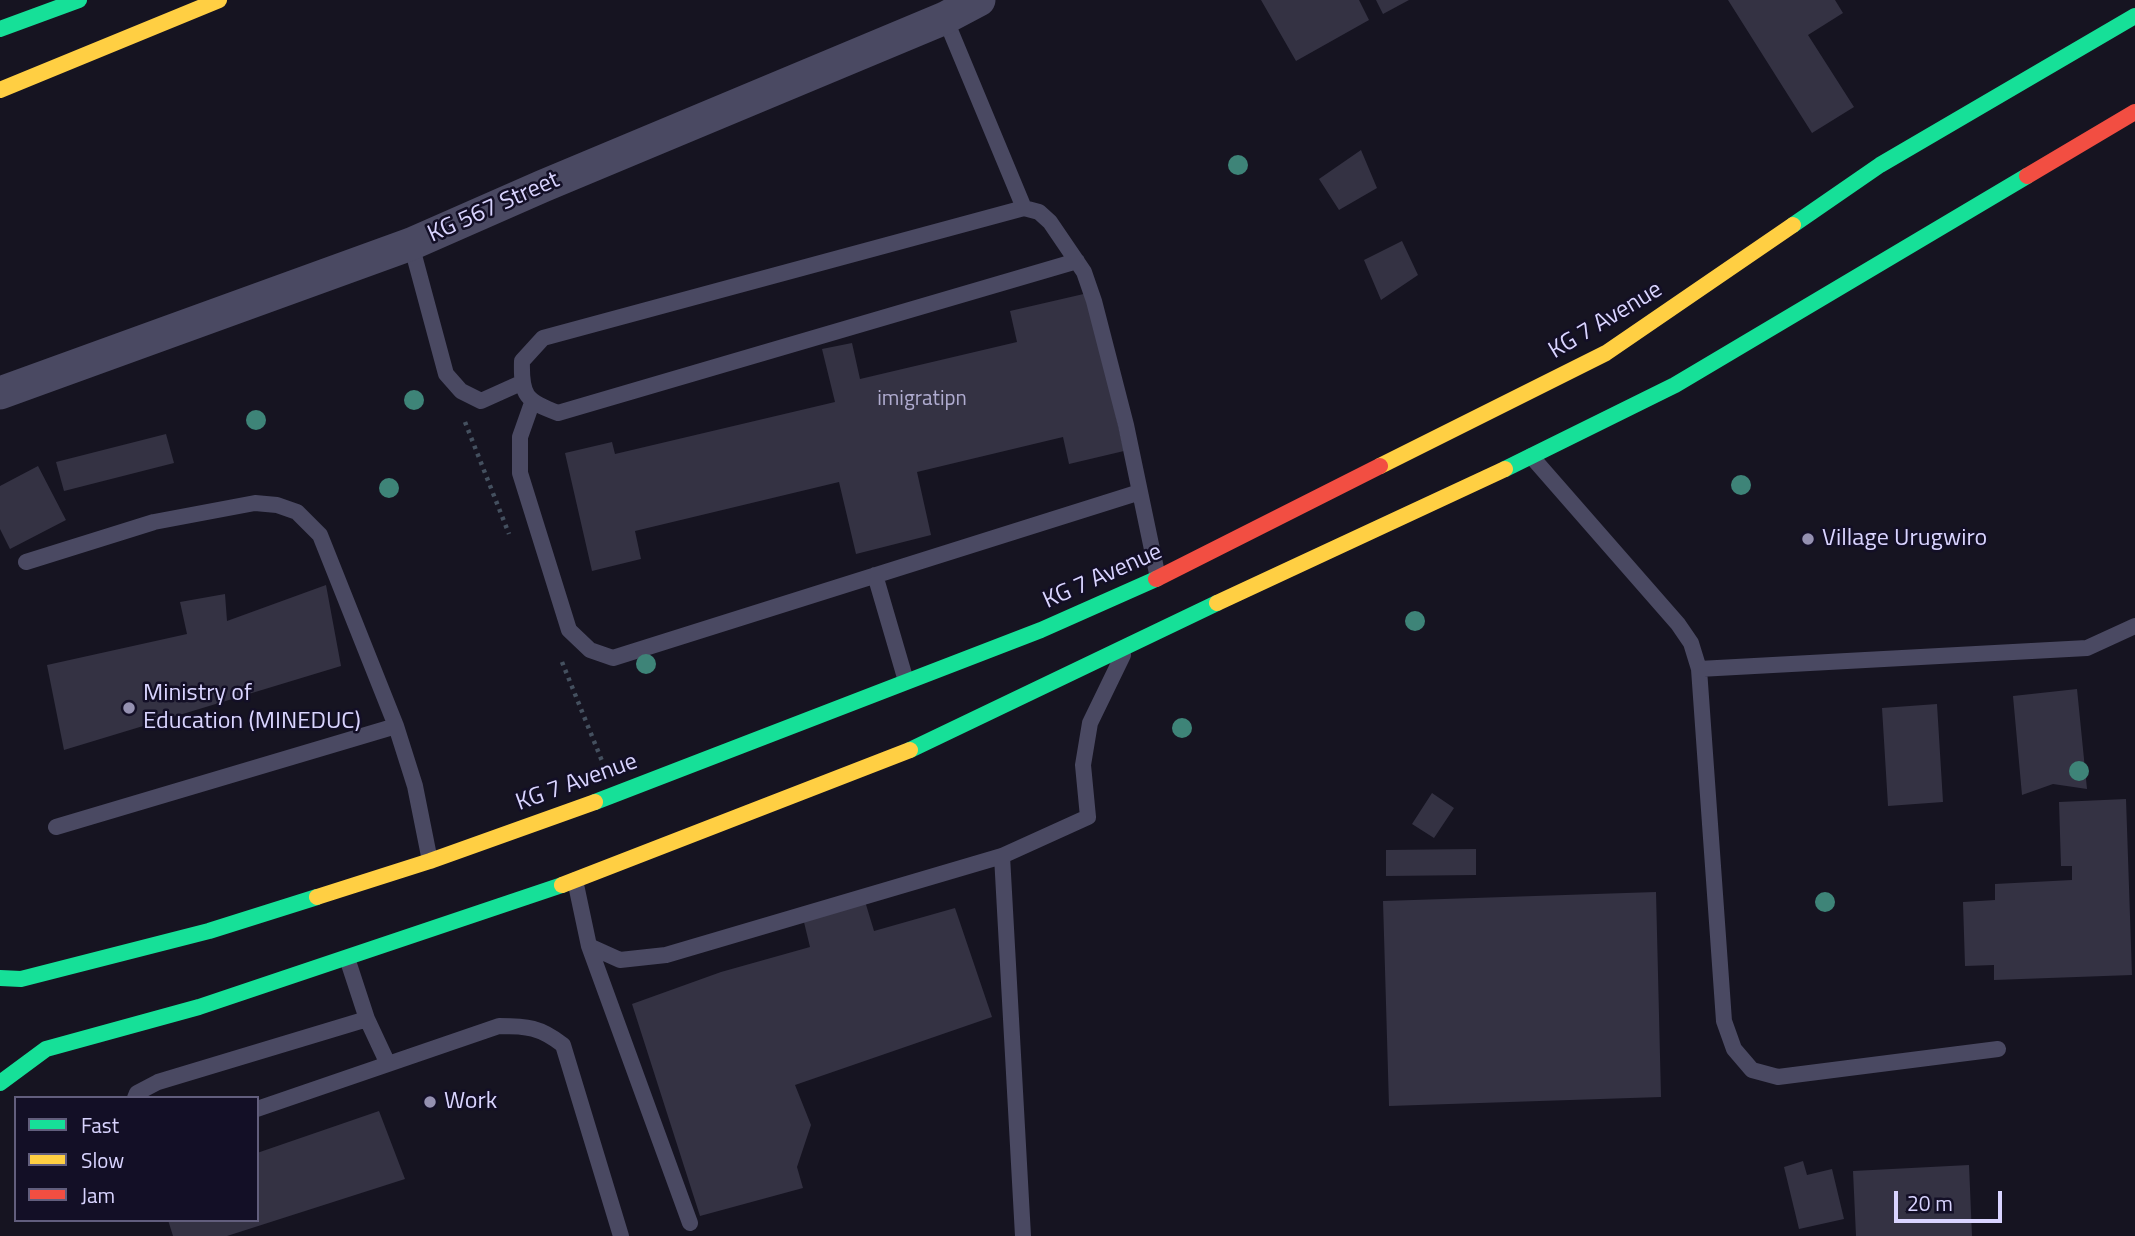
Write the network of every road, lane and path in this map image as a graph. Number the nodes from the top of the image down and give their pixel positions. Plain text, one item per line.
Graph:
1 (79, 0) edge
2 (219, 0) edge
3 (979, 0) edge
4 (2135, 16) edge
5 (945, 18) junction
6 (0, 29) edge
7 (0, 90) edge
8 (2135, 112) edge
9 (1024, 208) junction
10 (411, 244) junction
11 (1077, 261) junction
12 (521, 383) junction
13 (0, 393) edge
14 (533, 403) junction
15 (1531, 456) junction
16 (1140, 492) junction
17 (26, 562) dead end
18 (875, 575) junction
19 (1158, 578) junction
20 (2135, 626) edge
21 (1129, 644) junction
22 (1699, 670) junction
23 (906, 681) junction
24 (396, 726) junction
25 (55, 827) dead end
26 (1002, 856) junction
27 (430, 861) junction
28 (575, 880) junction
29 (589, 946) junction
30 (347, 958) junction
31 (0, 978) edge
32 (367, 1019) junction
33 (1998, 1049) dead end
34 (388, 1065) junction
35 (0, 1083) edge
36 (136, 1096) edge
37 (259, 1108) edge
38 (690, 1223) dead end
39 (621, 1236) edge
40 (1023, 1236) edge

1 - 6 main road
2 - 7 main road
3 - 5 street, KG 567 Street
4 - 19 main road, KG 7 Avenue
5 - 9 lane
5 - 10 street, KG 567 Street
8 - 15 main road
9 - 11 lane
9 - 12 lane
10 - 12 lane
10 - 13 street, KG 567 Street
11 - 14 lane
11 - 16 lane
12 - 14 lane
14 - 18 lane
15 - 21 main road
15 - 22 lane
16 - 18 lane
16 - 19 lane
17 - 24 lane
18 - 23 lane
19 - 23 main road, KG 7 Avenue
20 - 22 lane
21 - 26 lane
21 - 28 main road
22 - 33 lane
23 - 27 main road, KG 7 Avenue
24 - 25 lane
24 - 27 lane
26 - 29 lane
26 - 40 lane
27 - 31 main road, KG 7 Avenue
28 - 29 lane
28 - 30 main road
29 - 38 lane
30 - 32 lane
30 - 35 main road
32 - 34 lane
32 - 36 lane
34 - 37 lane
34 - 39 lane

